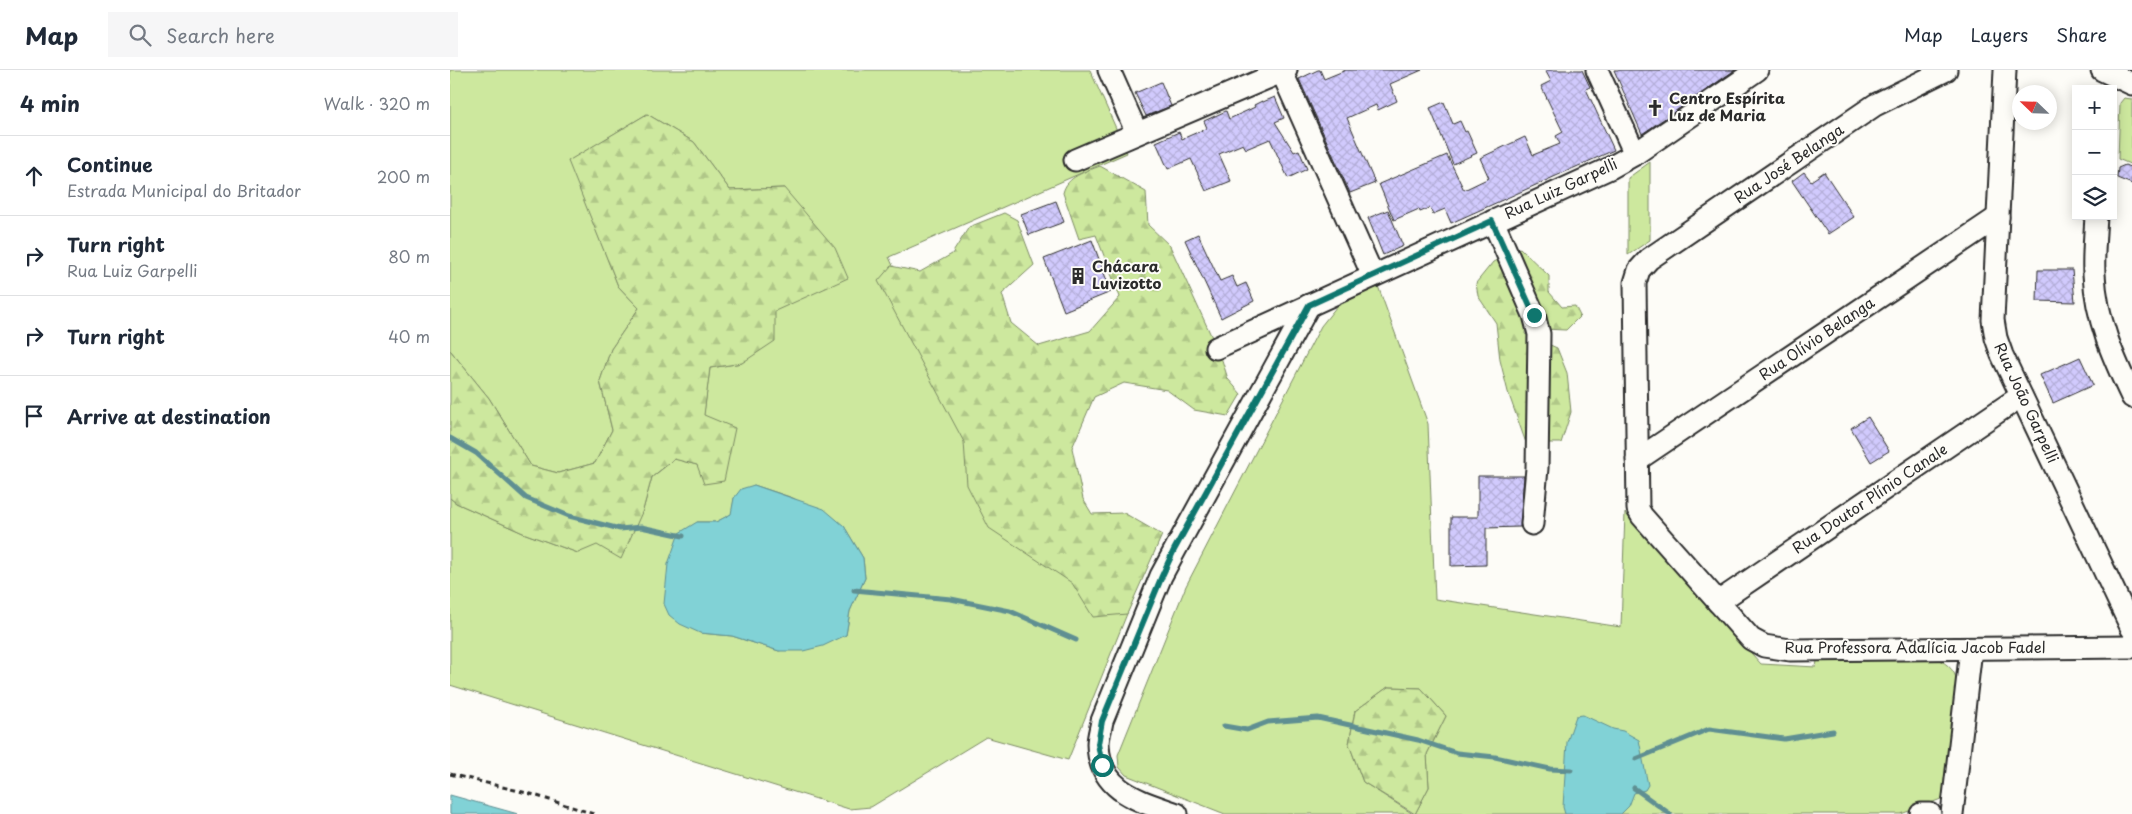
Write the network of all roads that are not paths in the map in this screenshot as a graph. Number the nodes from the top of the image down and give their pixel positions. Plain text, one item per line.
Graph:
1 (1109, 70) edge
2 (1597, 70) edge
3 (1757, 70) edge
4 (1946, 70) edge
5 (2005, 70) edge
6 (2102, 70) edge
7 (1283, 71) edge
8 (2132, 84) edge
9 (2101, 85) edge
10 (1137, 133) junction
11 (1635, 154) junction
12 (1075, 160) dead end
13 (1998, 217) junction
14 (2096, 220) edge
15 (1492, 221) junction
16 (1639, 270) joint
17 (1372, 276) junction
18 (1309, 305) junction
19 (1216, 348) dead end
20 (2131, 393) edge
21 (2021, 396) junction
22 (1636, 460) junction
23 (1532, 524) dead end
24 (1718, 602) junction
25 (2132, 629) edge
26 (2132, 646) edge
27 (1971, 649) junction
28 (1177, 814) edge
29 (1920, 814) edge
30 (1930, 814) edge
31 (1952, 814) edge

1 - 10 street
2 - 11 street
3 - 11 street, Rua Luiz Garpelli
4 - 16 street, Rua José Belanga
5 - 13 street, Rua João Garpelli
6 - 8 street
6 - 9 street
7 - 10 street
7 - 17 street
10 - 12 street
11 - 15 street, Rua Luiz Garpelli
13 - 21 street, Rua João Garpelli
13 - 22 street, Rua Olívio Belanga
14 - 20 street
15 - 17 street, Rua Luiz Garpelli
15 - 23 street
16 - 22 street, Rua Professora Adalícia Jacob Fadel
17 - 18 street, Rua Luiz Garpelli
18 - 19 street, Rua Luiz Garpelli
18 - 28 street
21 - 24 street, Rua Doutor Plínio Canale
21 - 25 street, Rua João Garpelli
22 - 24 street, Rua Professora Adalícia Jacob Fadel
24 - 27 street, Rua Professora Adalícia Jacob Fadel
26 - 27 street, Rua Professora Adalícia Jacob Fadel
27 - 31 street
29 - 30 street

